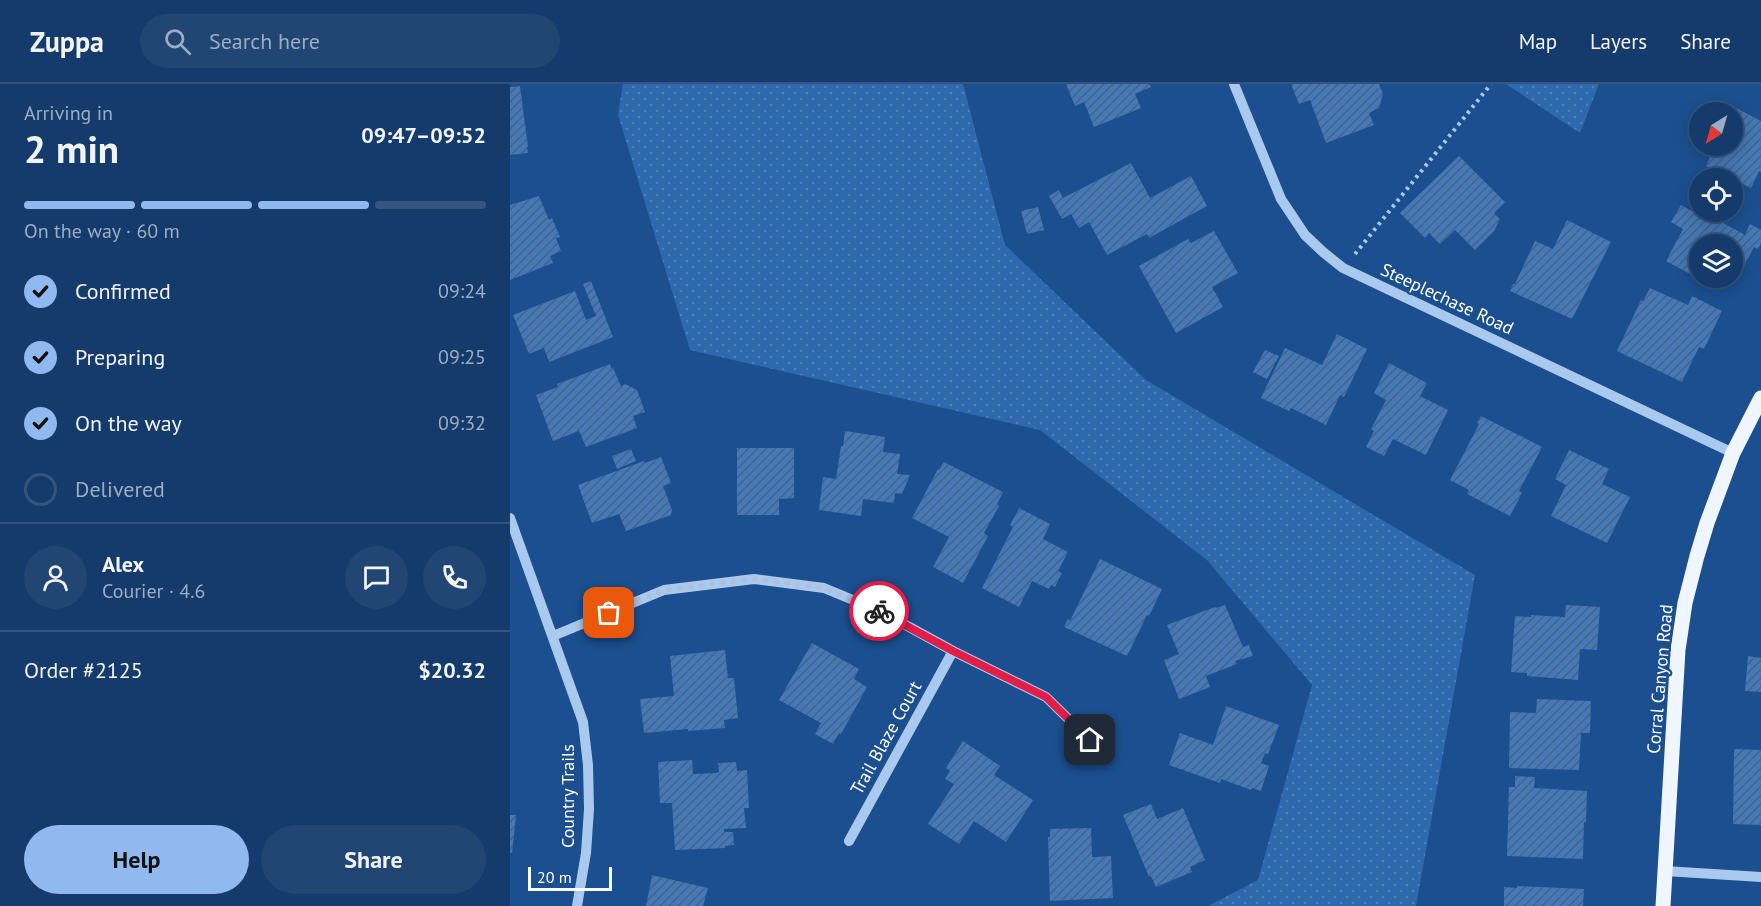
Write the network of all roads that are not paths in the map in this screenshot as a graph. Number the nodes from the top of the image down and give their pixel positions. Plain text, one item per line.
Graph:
1 (1234, 84) edge
2 (1761, 398) edge
3 (1733, 453) junction
4 (510, 518) edge
5 (553, 636) junction
6 (953, 651) junction
7 (1090, 740) dead end
8 (849, 841) dead end
9 (1665, 871) junction
10 (1761, 877) edge
11 (577, 906) edge
12 (1664, 906) edge

1 - 3 street, Steeplechase Road
2 - 3 main road, Corral Canyon Road
3 - 9 main road, Corral Canyon Road
4 - 5 street, Country Trails
5 - 6 street
5 - 11 street, Country Trails
6 - 7 street
6 - 8 street, Trail Blaze Court
9 - 10 street
9 - 12 main road, Corral Canyon Road

